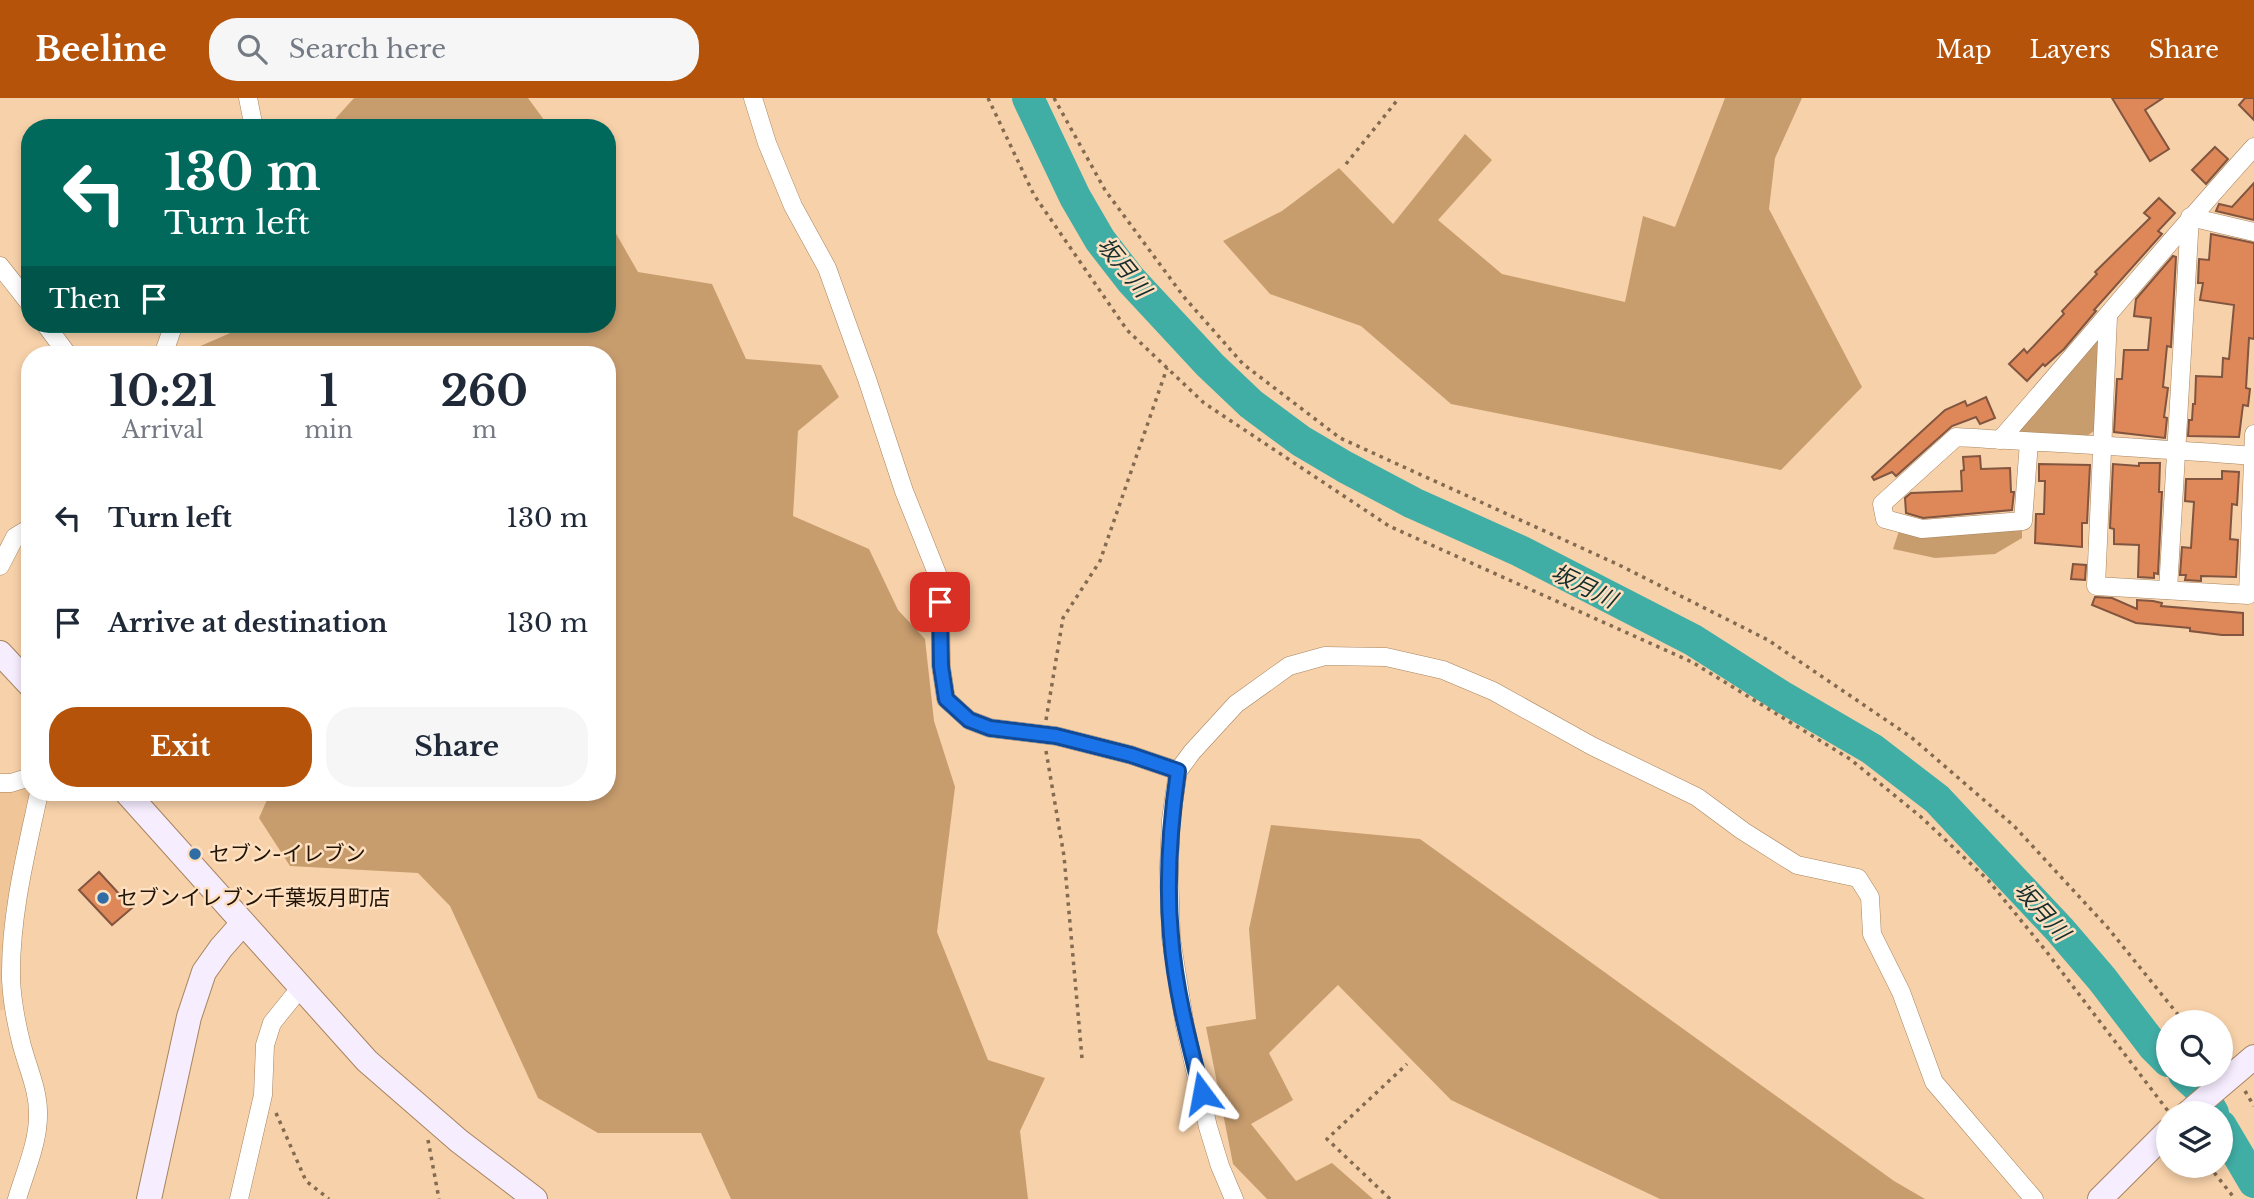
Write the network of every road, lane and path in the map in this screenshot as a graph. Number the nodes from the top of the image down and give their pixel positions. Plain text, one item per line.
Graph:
1 (248, 98) edge
2 (753, 98) edge
3 (988, 98) edge
4 (1054, 98) edge
5 (1399, 98) edge
6 (252, 119) edge
7 (2254, 147) edge
8 (1346, 164) dead end
9 (2190, 218) junction
10 (2254, 232) edge
11 (0, 266) edge
12 (21, 293) edge
13 (2108, 317) junction
14 (1167, 368) junction
15 (2254, 434) edge
16 (2000, 440) junction
17 (2029, 442) junction
18 (2101, 446) junction
19 (2177, 451) junction
20 (2253, 456) edge
21 (21, 533) edge
22 (0, 566) edge
23 (2168, 590) junction
24 (0, 653) edge
25 (21, 675) edge
26 (1043, 734) junction
27 (1178, 771) junction
28 (21, 780) edge
29 (0, 783) edge
30 (38, 801) edge
31 (134, 801) edge
32 (243, 923) junction
33 (301, 987) junction
34 (2174, 1010) edge
35 (2254, 1057) edge
36 (1082, 1058) dead end
37 (1407, 1064) dead end
38 (263, 1082) junction
39 (2161, 1101) edge
40 (2202, 1101) edge
41 (432, 1118) junction
42 (2156, 1143) edge
43 (2218, 1178) edge
44 (18, 1199) edge
45 (149, 1199) edge
46 (239, 1199) edge
47 (329, 1199) edge
48 (439, 1199) edge
49 (535, 1199) edge
50 (1234, 1199) edge
51 (1390, 1199) edge
52 (2034, 1199) edge
53 (2100, 1199) edge
54 (2235, 1199) edge

1 - 6 street
2 - 26 street
3 - 14 path
4 - 34 path
5 - 8 path
7 - 9 street
9 - 10 street
9 - 13 street
9 - 19 street
11 - 12 street
13 - 16 street
13 - 18 street
14 - 26 path
14 - 39 path
15 - 20 street
16 - 17 street
16 - 17 street
17 - 18 street
18 - 19 street
18 - 23 street
19 - 20 street
19 - 23 street
20 - 23 street
21 - 22 street
24 - 25 street
26 - 27 street
26 - 36 path
27 - 50 street
27 - 52 street
28 - 29 street
30 - 44 street
31 - 32 street
32 - 33 street
32 - 45 street
33 - 38 street
33 - 41 street
35 - 40 street
37 - 51 path
38 - 46 street
38 - 47 path
41 - 48 path
41 - 49 street
42 - 53 street
43 - 54 path

